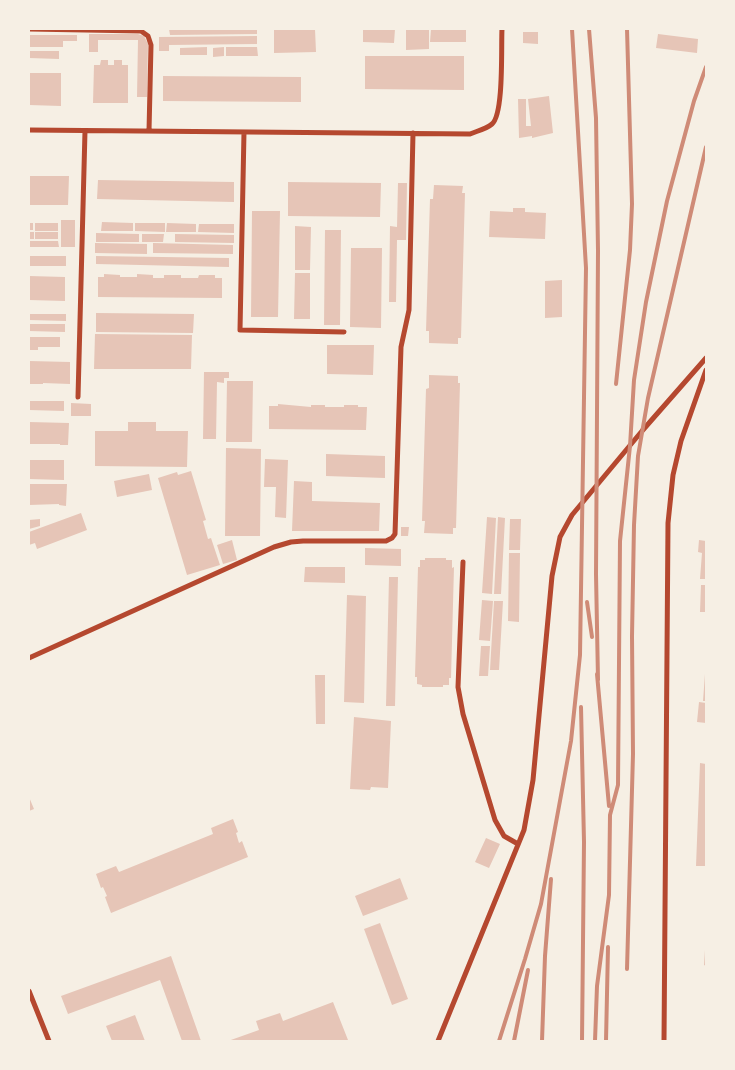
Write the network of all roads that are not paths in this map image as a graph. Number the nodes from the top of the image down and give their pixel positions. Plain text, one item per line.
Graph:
1 (29, 29) edge
2 (502, 29) edge
3 (29, 130) edge
4 (86, 131) junction
5 (149, 131) junction
6 (244, 132) junction
7 (413, 133) junction
8 (344, 332) dead end
9 (706, 358) edge
10 (706, 370) edge
11 (78, 397) dead end
12 (463, 562) dead end
13 (29, 658) edge
14 (518, 844) junction
15 (29, 991) edge
16 (49, 1041) edge
17 (438, 1041) edge
18 (664, 1041) edge

1 - 5 street
2 - 7 street
3 - 4 street
4 - 5 street
4 - 11 street
5 - 6 street
6 - 7 street
6 - 8 street
7 - 13 street
9 - 14 street
10 - 18 street
12 - 14 street
14 - 17 street
15 - 16 street

